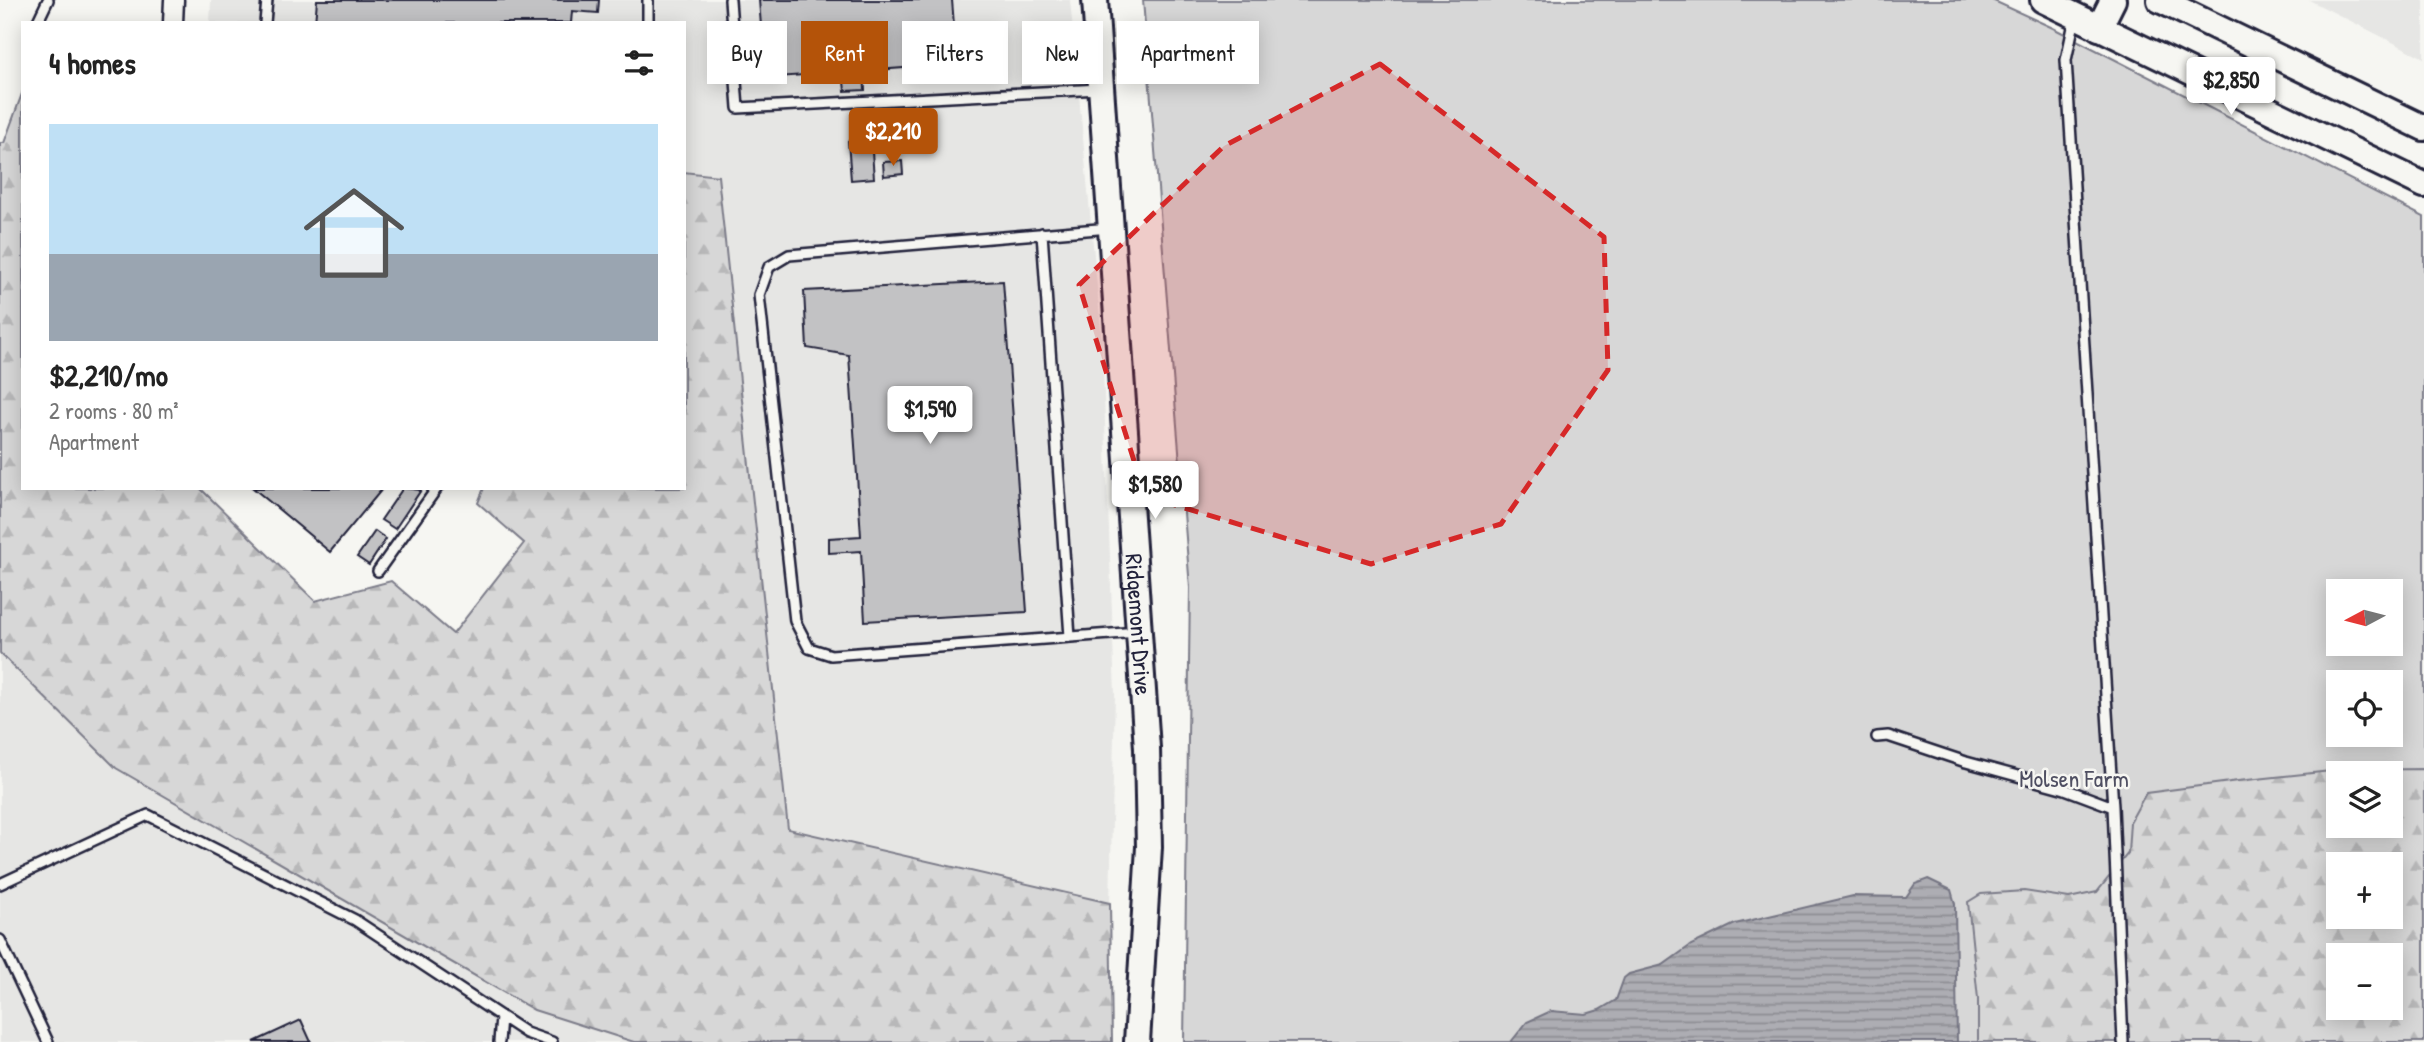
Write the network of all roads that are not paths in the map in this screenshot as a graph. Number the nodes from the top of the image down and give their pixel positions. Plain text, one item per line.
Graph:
1 (48, 0) edge
2 (174, 0) edge
3 (267, 0) edge
4 (648, 0) edge
5 (730, 0) edge
6 (1095, 0) edge
7 (2043, 0) edge
8 (2113, 0) edge
9 (2160, 0) edge
10 (2076, 17) junction
11 (38, 21) edge
12 (173, 21) edge
13 (265, 21) edge
14 (648, 21) edge
15 (2099, 28) junction
16 (1101, 89) junction
17 (2424, 128) edge
18 (2424, 185) edge
19 (1111, 228) junction
20 (1042, 233) junction
21 (436, 490) edge
22 (378, 571) dead end
23 (1139, 632) junction
24 (1070, 637) junction
25 (1877, 737) dead end
26 (2113, 807) junction
27 (0, 884) edge
28 (0, 940) edge
29 (501, 1017) junction
30 (48, 1042) edge
31 (499, 1042) edge
32 (552, 1042) edge
33 (1137, 1042) edge
34 (2123, 1042) edge

1 - 11 lane
2 - 12 street
3 - 13 lane
4 - 14 lane
5 - 16 lane
6 - 16 street, Ridgemont Drive
7 - 10 street
8 - 15 street
9 - 17 street
10 - 15 street
10 - 26 lane
15 - 18 street
16 - 19 street, Ridgemont Drive
19 - 20 lane
19 - 23 street, Ridgemont Drive
20 - 24 lane
20 - 24 lane
21 - 22 lane
23 - 24 lane
23 - 33 street, Ridgemont Drive
25 - 26 lane
26 - 34 lane
27 - 29 lane
28 - 30 lane
29 - 31 lane
29 - 32 lane

